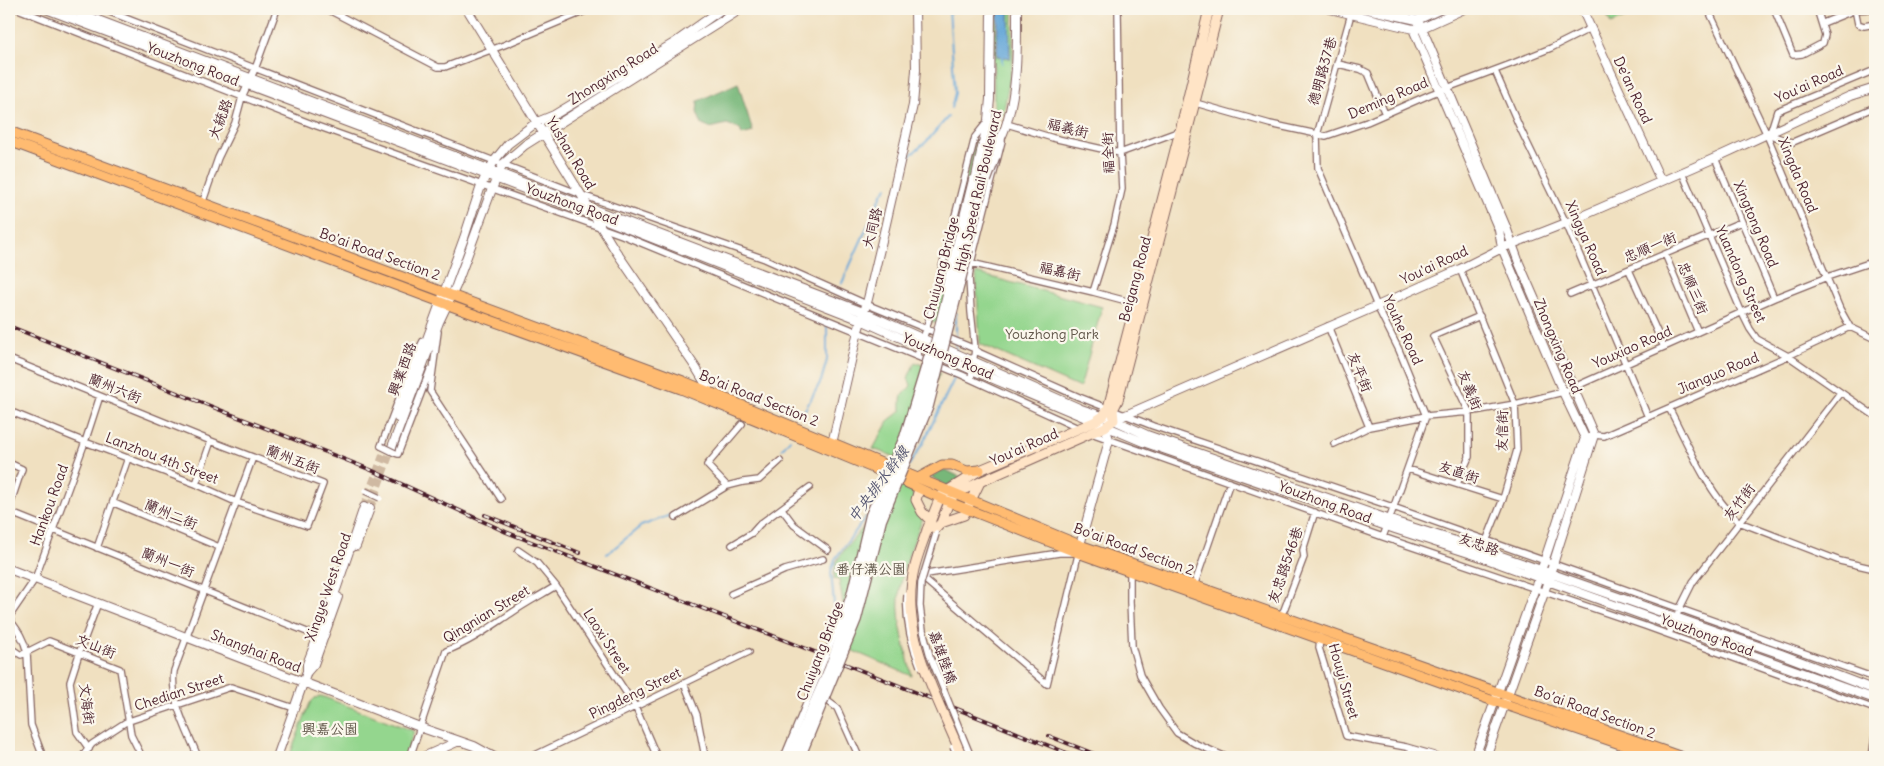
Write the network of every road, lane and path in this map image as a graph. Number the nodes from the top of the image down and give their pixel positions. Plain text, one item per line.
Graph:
1 (18, 9) edge
2 (46, 9) edge
3 (69, 9) edge
4 (102, 9) edge
5 (277, 9) edge
6 (328, 9) edge
7 (467, 9) edge
8 (590, 9) edge
9 (722, 9) edge
10 (915, 9) edge
11 (991, 9) edge
12 (1017, 9) edge
13 (1118, 9) edge
14 (1209, 9) edge
15 (1219, 9) edge
16 (1330, 9) edge
17 (1367, 9) edge
18 (1441, 9) edge
19 (1464, 9) edge
20 (1582, 9) edge
21 (1708, 9) edge
22 (1774, 9) edge
23 (1817, 9) edge
24 (1870, 9) edge
25 (735, 10) edge
26 (1855, 10) edge
27 (1383, 11) edge
28 (1351, 14) junction
29 (1417, 20) junction
30 (1823, 23) junction
31 (1875, 24) edge
32 (1422, 28) junction
33 (1591, 28) junction
34 (1413, 29) junction
35 (492, 50) junction
36 (1338, 64) junction
37 (255, 69) junction
38 (1875, 70) edge
39 (1495, 71) junction
40 (250, 82) junction
41 (1875, 88) edge
42 (1443, 89) junction
43 (242, 97) junction
44 (1191, 102) junction
45 (1875, 107) edge
46 (1385, 114) junction
47 (988, 120) junction
48 (538, 122) junction
49 (1007, 124) junction
50 (9, 131) edge
51 (1180, 131) junction
52 (544, 132) junction
53 (1317, 135) junction
54 (1767, 135) junction
55 (9, 140) edge
56 (980, 151) junction
57 (1120, 153) junction
58 (994, 158) junction
59 (1715, 158) junction
60 (495, 160) junction
61 (503, 164) junction
62 (488, 172) junction
63 (1682, 172) junction
64 (498, 176) junction
65 (1661, 181) junction
66 (481, 186) junction
67 (492, 189) junction
68 (582, 195) junction
69 (200, 207) junction
70 (589, 208) junction
71 (593, 215) junction
72 (1566, 222) junction
73 (1741, 222) junction
74 (601, 228) junction
75 (1710, 235) junction
76 (1511, 244) junction
77 (1502, 248) junction
78 (1665, 254) junction
79 (1875, 261) edge
80 (971, 263) junction
81 (1460, 269) junction
82 (1629, 270) junction
83 (1827, 277) junction
84 (1593, 285) junction
85 (1093, 292) junction
86 (448, 294) junction
87 (1570, 294) dead end
88 (1774, 298) junction
89 (444, 303) junction
90 (1139, 304) junction
91 (1377, 306) junction
92 (863, 312) junction
93 (1742, 312) junction
94 (1480, 316) junction
95 (436, 322) junction
96 (1328, 326) junction
97 (1850, 327) junction
98 (926, 330) junction
99 (858, 331) junction
100 (1698, 332) junction
101 (1875, 338) edge
102 (921, 344) junction
103 (1664, 347) junction
104 (975, 349) junction
105 (916, 356) junction
106 (1788, 356) junction
107 (9, 358) edge
108 (974, 361) junction
109 (433, 363) junction
110 (1626, 363) junction
111 (972, 370) junction
112 (963, 371) junction
113 (971, 379) junction
114 (1573, 388) junction
115 (709, 392) junction
116 (1563, 392) junction
117 (1840, 393) junction
118 (100, 396) junction
119 (1515, 404) junction
120 (724, 408) junction
121 (1669, 408) junction
122 (9, 411) edge
123 (1108, 412) junction
124 (1469, 412) junction
125 (1127, 415) junction
126 (1426, 416) junction
127 (1875, 416) edge
128 (1648, 418) junction
129 (1114, 420) junction
130 (1094, 422) junction
131 (742, 424) dead end
132 (1106, 427) junction
133 (1369, 428) junction
134 (1079, 429) junction
135 (1090, 432) junction
136 (1594, 435) junction
137 (1585, 438) junction
138 (1109, 439) junction
139 (211, 441) junction
140 (85, 442) junction
141 (1334, 444) dead end
142 (831, 446) junction
143 (389, 448) joint
144 (253, 457) junction
145 (128, 458) junction
146 (780, 461) dead end
147 (9, 463) edge
148 (1408, 469) junction
149 (980, 470) junction
150 (905, 477) junction
151 (918, 478) junction
152 (980, 482) junction
153 (1230, 482) junction
154 (196, 484) junction
155 (1456, 484) junction
156 (727, 486) junction
157 (810, 487) dead end
158 (919, 489) junction
159 (365, 492) dead end
160 (948, 496) junction
161 (380, 498) dead end
162 (501, 499) dead end
163 (1503, 499) junction
164 (236, 502) junction
165 (114, 503) junction
166 (970, 505) junction
167 (1393, 507) junction
168 (9, 508) edge
169 (782, 509) junction
170 (9, 512) edge
171 (1315, 512) junction
172 (676, 517) dead end
173 (1388, 522) junction
174 (1739, 522) junction
175 (307, 526) joint
176 (932, 528) junction
177 (53, 530) junction
178 (1383, 537) junction
179 (1486, 541) junction
180 (732, 546) dead end
181 (97, 548) junction
182 (219, 548) junction
183 (1079, 549) junction
184 (518, 550) dead end
185 (828, 550) dead end
186 (1483, 554) junction
187 (823, 559) dead end
188 (1544, 561) junction
189 (1552, 564) junction
190 (1477, 567) junction
191 (9, 569) edge
192 (1875, 569) edge
193 (1130, 571) junction
194 (1539, 575) junction
195 (1548, 578) junction
196 (34, 579) junction
197 (556, 586) junction
198 (1194, 586) junction
199 (1534, 588) junction
200 (203, 590) junction
201 (1544, 590) junction
202 (731, 594) dead end
203 (98, 604) junction
204 (1680, 608) junction
205 (1280, 616) junction
206 (9, 618) edge
207 (1676, 618) junction
208 (1271, 622) junction
209 (1673, 626) junction
210 (1669, 634) junction
211 (1321, 635) junction
212 (317, 636) junction
213 (186, 637) junction
214 (9, 648) edge
215 (749, 652) dead end
216 (27, 653) junction
217 (79, 653) junction
218 (307, 672) junction
219 (1875, 678) edge
220 (304, 682) junction
221 (684, 683) junction
222 (811, 690) dead end
223 (1875, 690) edge
224 (1498, 691) junction
225 (1508, 695) junction
226 (1875, 699) edge
227 (1494, 701) junction
228 (1504, 704) junction
229 (177, 706) junction
230 (635, 706) junction
231 (294, 708) junction
232 (1875, 709) edge
233 (128, 721) junction
234 (420, 727) junction
235 (1875, 736) edge
236 (459, 741) junction
237 (89, 749) junction
238 (43, 757) edge
239 (82, 757) edge
240 (142, 757) edge
241 (198, 757) edge
242 (277, 757) edge
243 (410, 757) edge
244 (424, 757) edge
245 (494, 757) edge
246 (531, 757) edge
247 (657, 757) edge
248 (705, 757) edge
249 (784, 757) edge
250 (790, 757) edge
251 (797, 757) edge
252 (802, 757) edge
253 (859, 757) edge
254 (957, 757) edge
255 (962, 757) edge
256 (969, 757) edge
257 (1226, 757) edge
258 (1435, 757) edge
259 (1475, 757) edge
260 (1486, 757) edge
261 (1658, 757) edge
262 (1682, 757) edge
263 (1872, 757) edge

1 - 43 street, Youzhong Road
2 - 40 street, Youzhong Road
3 - 40 street, Youzhong Road
4 - 37 street, Youzhong Road
5 - 37 street, 大統路
6 - 35 street
7 - 35 street, Yushan Road
8 - 35 street
9 - 48 street, Zhongxing Road
10 - 92 street, 大同路
11 - 47 street, High Speed Rail Boulevard
12 - 49 street, High Speed Rail Boulevard
13 - 57 street, 福全街
14 - 44 main road, Beigang Road
15 - 44 main road, Beigang Road
16 - 28 street
17 - 27 street
18 - 29 street
19 - 32 street
20 - 33 street, De'an Road
21 - 54 street, Xingda Road
22 - 30 street
23 - 30 street
24 - 26 street
25 - 52 street, Zhongxing Road
26 - 30 street
26 - 31 street
27 - 29 street
28 - 34 street
28 - 36 street, 德明路37巷
29 - 32 street, Zhongxing Road
29 - 34 street
32 - 34 street
32 - 42 street, Zhongxing Road
33 - 39 street, Deming Road
33 - 65 street, De'an Road
34 - 42 street, Zhongxing Road
35 - 48 street, Yushan Road
36 - 46 street
36 - 53 street, 德明路37巷
37 - 40 street, 大統路
37 - 60 street, Youzhong Road
38 - 54 street, You'ai Road
39 - 42 street, Deming Road
39 - 72 street, Xingya Road
40 - 43 street, 大統路
40 - 62 street, Youzhong Road
41 - 54 street, You'ai Road
42 - 46 street, Deming Road
42 - 76 street, Zhongxing Road
42 - 77 street, Zhongxing Road
43 - 66 street, Youzhong Road
43 - 69 street, 大統路
44 - 51 main road, Beigang Road
44 - 53 street, Deming Road
44 - 90 main road, Beigang Road
45 - 54 street
46 - 53 street, Deming Road
47 - 56 street, Chuiyang Bridge
47 - 98 street, High Speed Rail Boulevard
48 - 52 street, Yushan Road
48 - 60 street, Zhongxing Road
49 - 57 street, 福義街
49 - 58 street, Chuiyang Bridge
49 - 80 street, High Speed Rail Boulevard
50 - 69 main road, Bo'ai Road Section 2
51 - 57 street
51 - 90 main road, Beigang Road
52 - 61 street, Zhongxing Road
52 - 68 street, Yushan Road
53 - 91 street, Youhe Road
54 - 59 street, You'ai Road
54 - 83 street, Xingda Road
55 - 69 main road, Bo'ai Road Section 2
56 - 249 street, bridge
56 - 250 street, Chuiyang Bridge, bridge
57 - 85 street, 福全街
58 - 251 street, Chuiyang Bridge, bridge
58 - 252 street, bridge
59 - 63 street, You'ai Road
59 - 73 street, Xingtong Road
60 - 61 street, Youzhong Road
60 - 62 street, Zhongxing Road
61 - 64 street, Zhongxing Road
61 - 68 street, Youzhong Road
62 - 64 street, Youzhong Road
62 - 66 street, Zhongxing Road
63 - 65 street, You'ai Road
63 - 75 street, Yuandong Street
64 - 67 street, Zhongxing Road
64 - 70 street, Youzhong Road
64 - 71 street, Youzhong Road
65 - 72 street, You'ai Road
66 - 67 street, Youzhong Road
66 - 86 street, Zhongxing Road
67 - 74 street, Youzhong Road
67 - 86 street, Zhongxing Road
68 - 70 street, Yushan Road
68 - 92 street, Youzhong Road
69 - 86 main road, Bo'ai Road Section 2
69 - 89 main road, Bo'ai Road Section 2
70 - 71 street, Yushan Road
70 - 92 street, Youzhong Road
71 - 74 street, Yushan Road
71 - 92 street, Youzhong Road
72 - 76 street, You'ai Road
72 - 84 street, Xingya Road
73 - 75 street, 忠順一街
73 - 88 street, Xingtong Road
74 - 99 street, Youzhong Road
74 - 115 street, Yushan Road
75 - 78 street, 忠順一街
75 - 93 street, Yuandong Street
76 - 77 street, You'ai Road
76 - 114 street, Zhongxing Road
77 - 81 street, You'ai Road
77 - 116 street, Zhongxing Road
78 - 82 street, 忠順一街
78 - 100 street, 忠順三街
79 - 83 street, Youxiao Road
80 - 85 street, 福嘉街
80 - 104 street, High Speed Rail Boulevard
81 - 91 street, You'ai Road
81 - 94 street, 友信街
82 - 84 street, 忠順一街
82 - 103 street
83 - 88 street, Youxiao Road
83 - 97 street, Xingda Road
84 - 87 street, 忠順一街
84 - 110 street, Xingya Road
85 - 90 street, 福嘉街
86 - 89 street, Zhongxing Road
86 - 115 main road, Bo'ai Road Section 2
88 - 93 street, Youxiao Road
89 - 95 street, 興業西路
89 - 120 main road, Bo'ai Road Section 2
90 - 123 main road, Beigang Road
91 - 96 street, You'ai Road
91 - 126 street, Youhe Road
92 - 98 street, Youzhong Road
92 - 99 street, 大同路
92 - 102 street, Youzhong Road
93 - 100 street, Youxiao Road
93 - 106 street, Yuandong Street
94 - 119 street, 友信街
94 - 124 street, 友義街
95 - 109 street
95 - 143 street, 興業西路
96 - 125 street, You'ai Road
96 - 133 street, 友平街
97 - 101 street
97 - 106 street, Jianguo Road
98 - 102 street, High Speed Rail Boulevard
98 - 104 street, Youzhong Road
99 - 105 street, Youzhong Road
99 - 142 street, 大同路
100 - 103 street, Youxiao Road
102 - 105 street, High Speed Rail Boulevard
102 - 108 street, Youzhong Road
102 - 112 street, Youzhong Road
103 - 110 street, Youxiao Road
104 - 108 street, High Speed Rail Boulevard
104 - 123 street, Youzhong Road
105 - 112 street, Youzhong Road
106 - 117 street, Yuandong Street
106 - 121 street, Jianguo Road
107 - 118 street, 蘭州六街
108 - 111 street, High Speed Rail Boulevard
108 - 123 street
109 - 143 street
109 - 162 street
110 - 114 street, Youxiao Road
110 - 128 street, Xingya Road
111 - 112 street, Youzhong Road
111 - 113 street, High Speed Rail Boulevard
111 - 130 street
112 - 113 street, Youzhong Road
113 - 134 street, Youzhong Road
114 - 116 street, Youxiao Road
114 - 136 street, Zhongxing Road
115 - 120 street, Yushan Road
115 - 142 main road, Bo'ai Road Section 2
116 - 119 street, Youxiao Road
116 - 137 street, Zhongxing Road
117 - 127 street, Yuandong Street
117 - 174 street, 友竹街
118 - 139 street, 蘭州六街
118 - 140 street, Hankou Road
119 - 124 street, Youxiao Road
119 - 163 street, 友信街
120 - 142 main road, Bo'ai Road Section 2
121 - 128 street, Jianguo Road
121 - 174 street
122 - 140 street, Lanzhou 4th Street
123 - 125 street, Youzhong Road
123 - 129 main road, Beigang Road
123 - 130 main road
124 - 126 street, Youxiao Road
124 - 155 street, 友義街
125 - 129 street, You'ai Road
125 - 167 street, Youzhong Road
126 - 133 street, Youxiao Road
126 - 148 street
128 - 136 street, Jianguo Road
129 - 132 main road
129 - 173 street
130 - 132 street
130 - 134 main road, You'ai Road
131 - 156 street
132 - 135 main road, You'ai Road
132 - 138 street
132 - 173 street
133 - 141 street, Youxiao Road
134 - 135 street, Youzhong Road
134 - 149 main road, You'ai Road
135 - 138 street, Youzhong Road
135 - 152 main road, You'ai Road
136 - 137 street, Jianguo Road
136 - 189 street
137 - 188 street
138 - 153 street, Youzhong Road
138 - 183 street
139 - 144 street, 蘭州六街
139 - 154 street
140 - 145 street, Lanzhou 4th Street
140 - 177 street, Hankou Road
142 - 150 main road, Bo'ai Road Section 2, bridge
144 - 164 street
144 - 175 street, 蘭州五街
145 - 154 street, Lanzhou 4th Street
145 - 165 street
146 - 156 street
147 - 168 street
148 - 155 street, 友直街
148 - 167 street
149 - 151 main road
149 - 160 main road, You'ai Road
150 - 151 main road, Bo'ai Road Section 2
150 - 158 main road, Bo'ai Road Section 2
151 - 160 main road, Bo'ai Road Section 2
152 - 160 main road, You'ai Road
152 - 166 main road
153 - 171 street, Youzhong Road
153 - 198 street
154 - 164 street, Lanzhou 4th Street
155 - 163 street, 友直街
156 - 172 street
157 - 169 street
158 - 160 main road, Bo'ai Road Section 2
158 - 176 main road
159 - 161 street, bridge
160 - 166 main road, Bo'ai Road Section 2
160 - 176 main road
163 - 179 street, 友信街
164 - 175 street, Lanzhou 4th Street
164 - 182 street
165 - 181 street
165 - 182 street, 蘭州二街
166 - 176 main road
166 - 183 main road, Bo'ai Road Section 2
167 - 173 street
167 - 179 street, Youzhong Road
169 - 180 street
169 - 185 street
170 - 177 street, 蘭州一街
171 - 178 street, Youzhong Road
171 - 205 street, 友忠路546巷
173 - 178 street
173 - 186 street, Youzhong Road
174 - 192 street
174 - 204 street, 友竹街
176 - 254 street, bridge
176 - 255 main road, bridge
176 - 256 main road, 嘉雄陸橋, bridge
177 - 181 street, 蘭州一街
177 - 196 street, Hankou Road
178 - 190 street, Youzhong Road
179 - 186 street, 友信街
179 - 188 street, Youzhong Road
181 - 200 street, 蘭州一街
182 - 200 street
183 - 183 street
183 - 193 main road, Bo'ai Road Section 2
183 - 198 main road, Bo'ai Road Section 2
184 - 197 street, Laoxi Street
186 - 190 street, 友信街
186 - 194 street, 友忠路
187 - 202 street
188 - 189 street, Youzhong Road
188 - 194 street
189 - 195 street
189 - 204 street, Youzhong Road
190 - 199 street, Youzhong Road
191 - 196 street, Shanghai Road
193 - 208 main road, Bo'ai Road Section 2
193 - 257 street
194 - 195 street, Youzhong Road
194 - 199 street
195 - 201 street
195 - 207 street, Youzhong Road
195 - 209 street
196 - 203 street, Shanghai Road
196 - 206 street, Hankou Road
197 - 230 street, Laoxi Street
197 - 234 street, Qingnian Street
198 - 205 main road, Bo'ai Road Section 2
199 - 201 street, Youzhong Road
199 - 224 street
200 - 212 street, 蘭州一街
200 - 213 street
201 - 210 street, Youzhong Road
201 - 225 street
203 - 213 street, Shanghai Road
203 - 217 street, 文海街
204 - 207 street, 友竹街
204 - 219 street, Youzhong Road
205 - 208 street, 友忠路546巷
205 - 211 main road, Bo'ai Road Section 2
206 - 216 street
207 - 209 street, 友竹街
207 - 223 street, Youzhong Road
208 - 211 main road, Bo'ai Road Section 2
209 - 210 street, 友竹街
209 - 226 street
210 - 232 street, Youzhong Road
211 - 224 main road, Bo'ai Road Section 2
211 - 227 main road, Bo'ai Road Section 2
211 - 258 street, Houyi Street
212 - 218 street, Xingye West Road
212 - 218 street, Xingye West Road
213 - 220 street, Shanghai Road
213 - 229 street
214 - 216 street
215 - 221 street, Pingdeng Street
216 - 217 street, 文山街
216 - 238 street
217 - 233 street, 文山街
217 - 237 street, 文海街
218 - 220 street, Xingye West Road
220 - 231 street, Xingye West Road
220 - 234 street, Shanghai Road
221 - 230 street, Pingdeng Street
221 - 248 street
222 - 253 street
224 - 225 main road, Bo’ai Road Section 2
224 - 227 street
225 - 228 street
225 - 262 main road, Bo’ai Road Section 2
227 - 228 main road, Bo’ai Road Section 2
227 - 259 street
228 - 260 street
228 - 261 main road, Bo’ai Road Section 2
229 - 231 street, Chedian Street
229 - 233 street, Chedian Street
229 - 241 street
230 - 246 street, Pingdeng Street
230 - 247 street, Laoxi Street
231 - 242 street, Xingye West Road
233 - 237 street, Chedian Street
233 - 240 street, 文山街
234 - 236 street, Shanghai Road
234 - 243 street, Qingnian Street
235 - 263 street
236 - 244 street
236 - 245 street, Shanghai Road
237 - 239 street, Chedian Street

